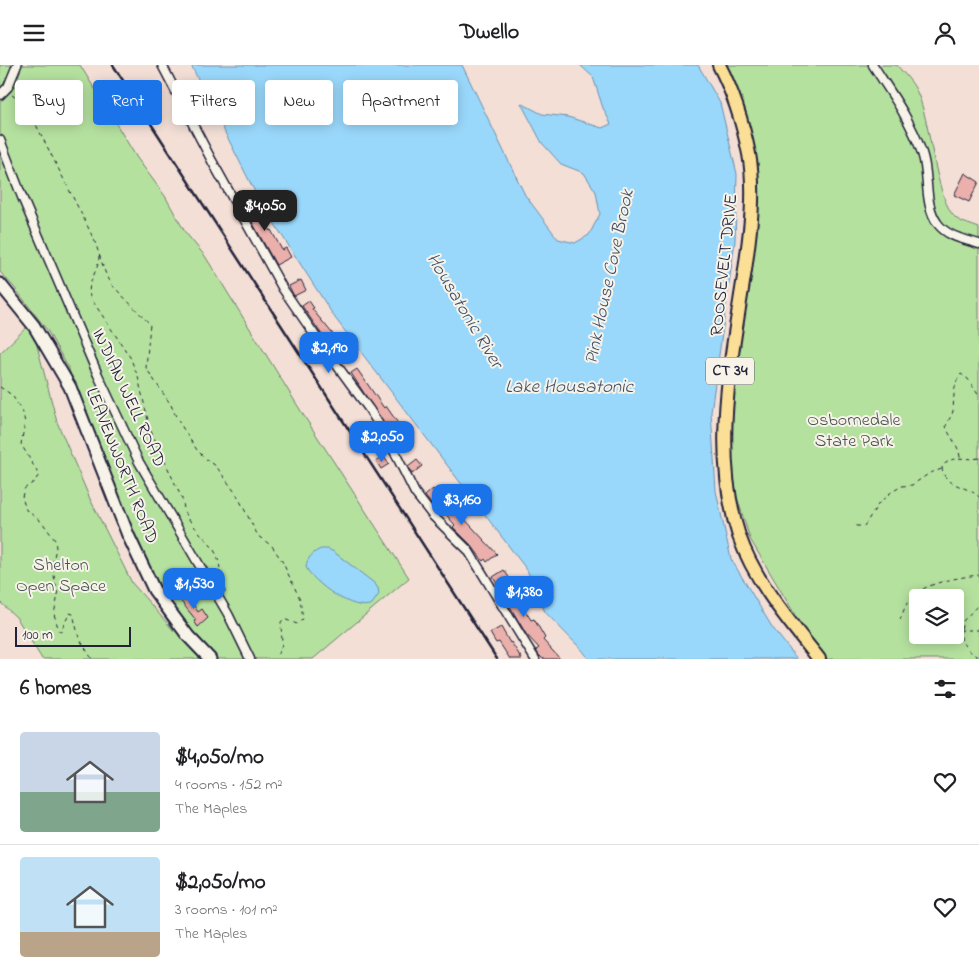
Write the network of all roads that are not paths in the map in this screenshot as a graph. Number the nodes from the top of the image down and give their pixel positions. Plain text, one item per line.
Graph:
1 (17, 65) edge
2 (162, 65) edge
3 (719, 65) edge
4 (873, 65) edge
5 (1, 95) edge
6 (0, 140) edge
7 (979, 244) edge
8 (0, 284) edge
9 (210, 659) edge
10 (250, 659) edge
11 (535, 659) edge
12 (819, 659) edge

1 - 5 street
2 - 11 street
3 - 12 main road, ROOSEVELT DRIVE / CT 34
4 - 7 street
6 - 10 street, INDIAN WELL ROAD
8 - 9 main road, LEAVENWORTH ROAD

